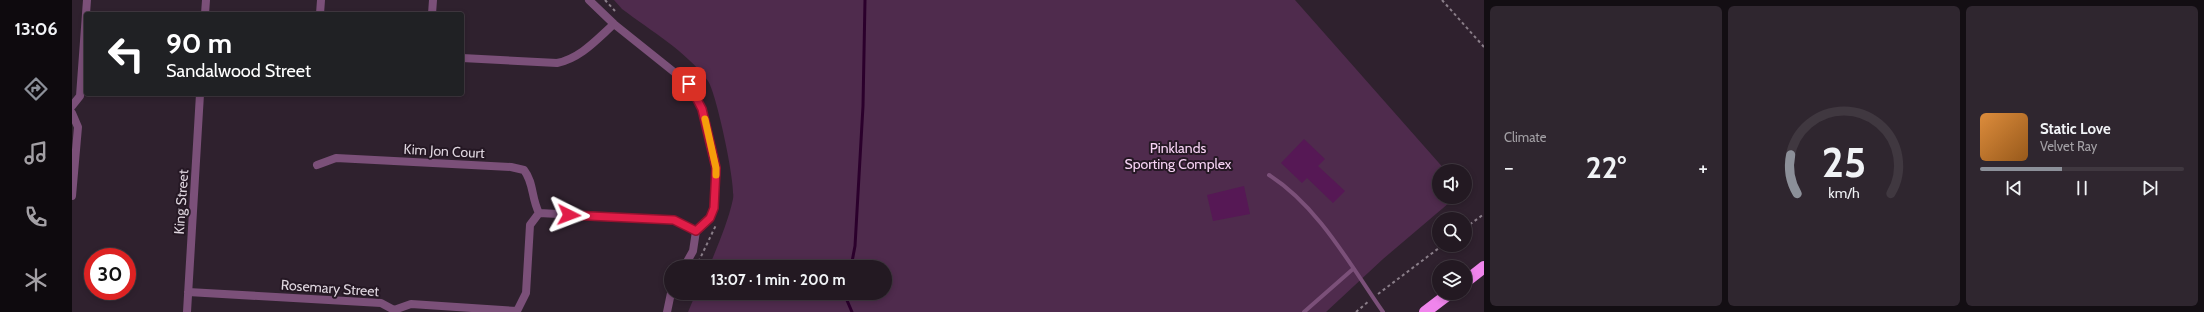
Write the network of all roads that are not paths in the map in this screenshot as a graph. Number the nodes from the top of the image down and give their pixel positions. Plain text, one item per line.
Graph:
1 (87, 0) edge
2 (206, 0) edge
3 (321, 0) edge
4 (433, 0) edge
5 (589, 0) edge
6 (86, 12) edge
7 (205, 12) edge
8 (320, 12) edge
9 (432, 12) edge
10 (614, 24) junction
11 (84, 41) edge
12 (464, 58) edge
13 (200, 96) edge
14 (72, 106) edge
15 (72, 113) edge
16 (317, 165) dead end
17 (1269, 175) dead end
18 (72, 196) edge
19 (539, 213) junction
20 (696, 231) junction
21 (688, 260) edge
22 (1484, 267) edge
23 (1353, 269) junction
24 (1472, 276) edge
25 (188, 292) junction
26 (670, 300) edge
27 (1441, 300) edge
28 (394, 311) edge
29 (187, 312) edge
30 (517, 312) edge
31 (667, 312) edge
32 (1304, 312) edge
33 (1383, 312) edge
34 (1425, 312) edge

1 - 6 street
2 - 7 street
3 - 8 street
4 - 9 street
5 - 10 street
10 - 12 street
10 - 20 street
11 - 14 street
13 - 25 street, King Street
15 - 18 street
16 - 19 street, Kim Jon Court
17 - 23 lane
19 - 20 street
19 - 30 street
20 - 21 street
22 - 24 highway
23 - 32 lane
23 - 33 lane
25 - 28 street, Rosemary Street
25 - 29 street, King Street
26 - 31 street
27 - 34 highway
28 - 30 street, Rosemary Street

